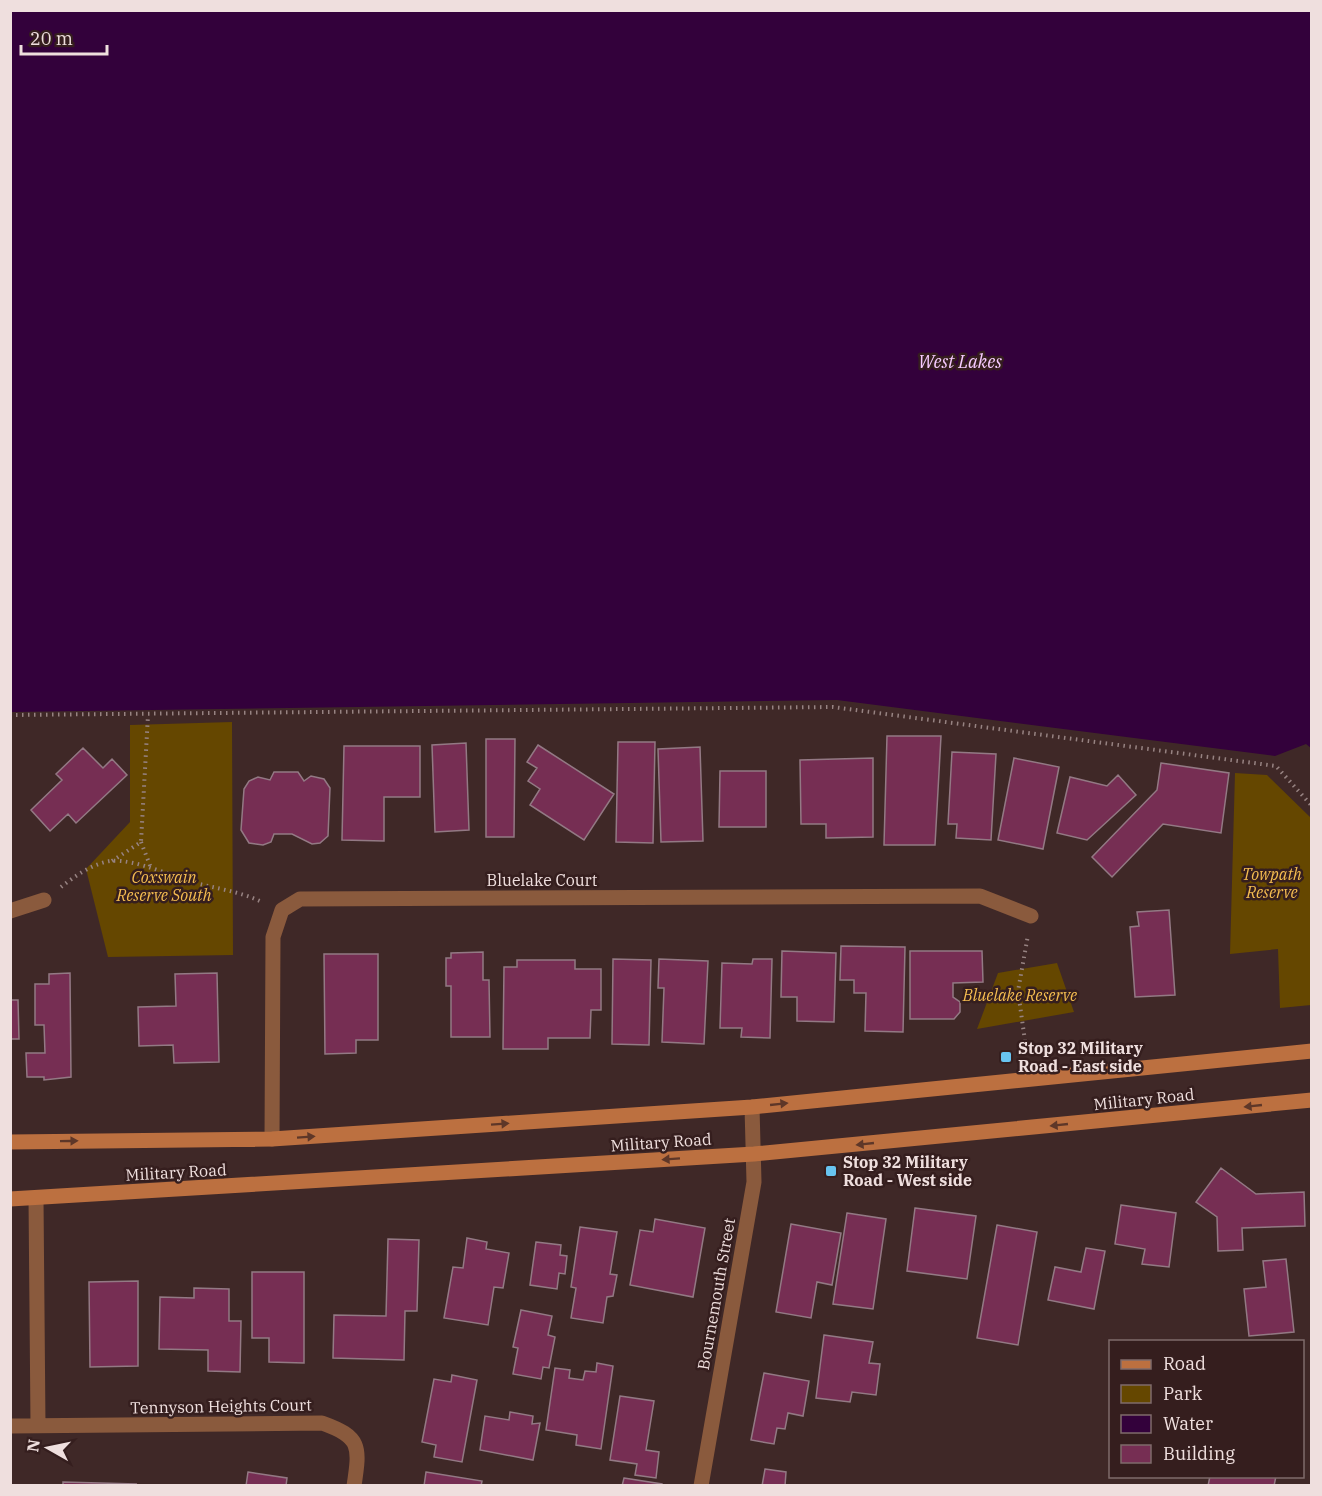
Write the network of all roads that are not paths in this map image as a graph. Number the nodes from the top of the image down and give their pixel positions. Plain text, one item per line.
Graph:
1 (44, 900) road end
2 (10, 910) edge
3 (1031, 916) road end
4 (1311, 1051) edge
5 (1311, 1100) edge
6 (752, 1107) junction
7 (272, 1139) junction
8 (10, 1142) edge
9 (754, 1154) junction
10 (36, 1198) junction
11 (10, 1199) edge
12 (38, 1425) junction
13 (10, 1426) edge
14 (354, 1485) edge
15 (701, 1485) edge

1 - 2 street
3 - 7 street, Bluelake Court
6 -> 4 main road, Military Road
5 -> 9 main road, Military Road
7 -> 6 main road, Military Road
6 - 9 street, Bournemouth Street
8 -> 7 main road, Military Road
9 -> 10 main road, Military Road
9 - 15 street, Bournemouth Street
10 - 11 main road, Military Road
10 - 12 street
12 - 13 street, Tennyson Heights Court
12 - 14 street, Tennyson Heights Court

